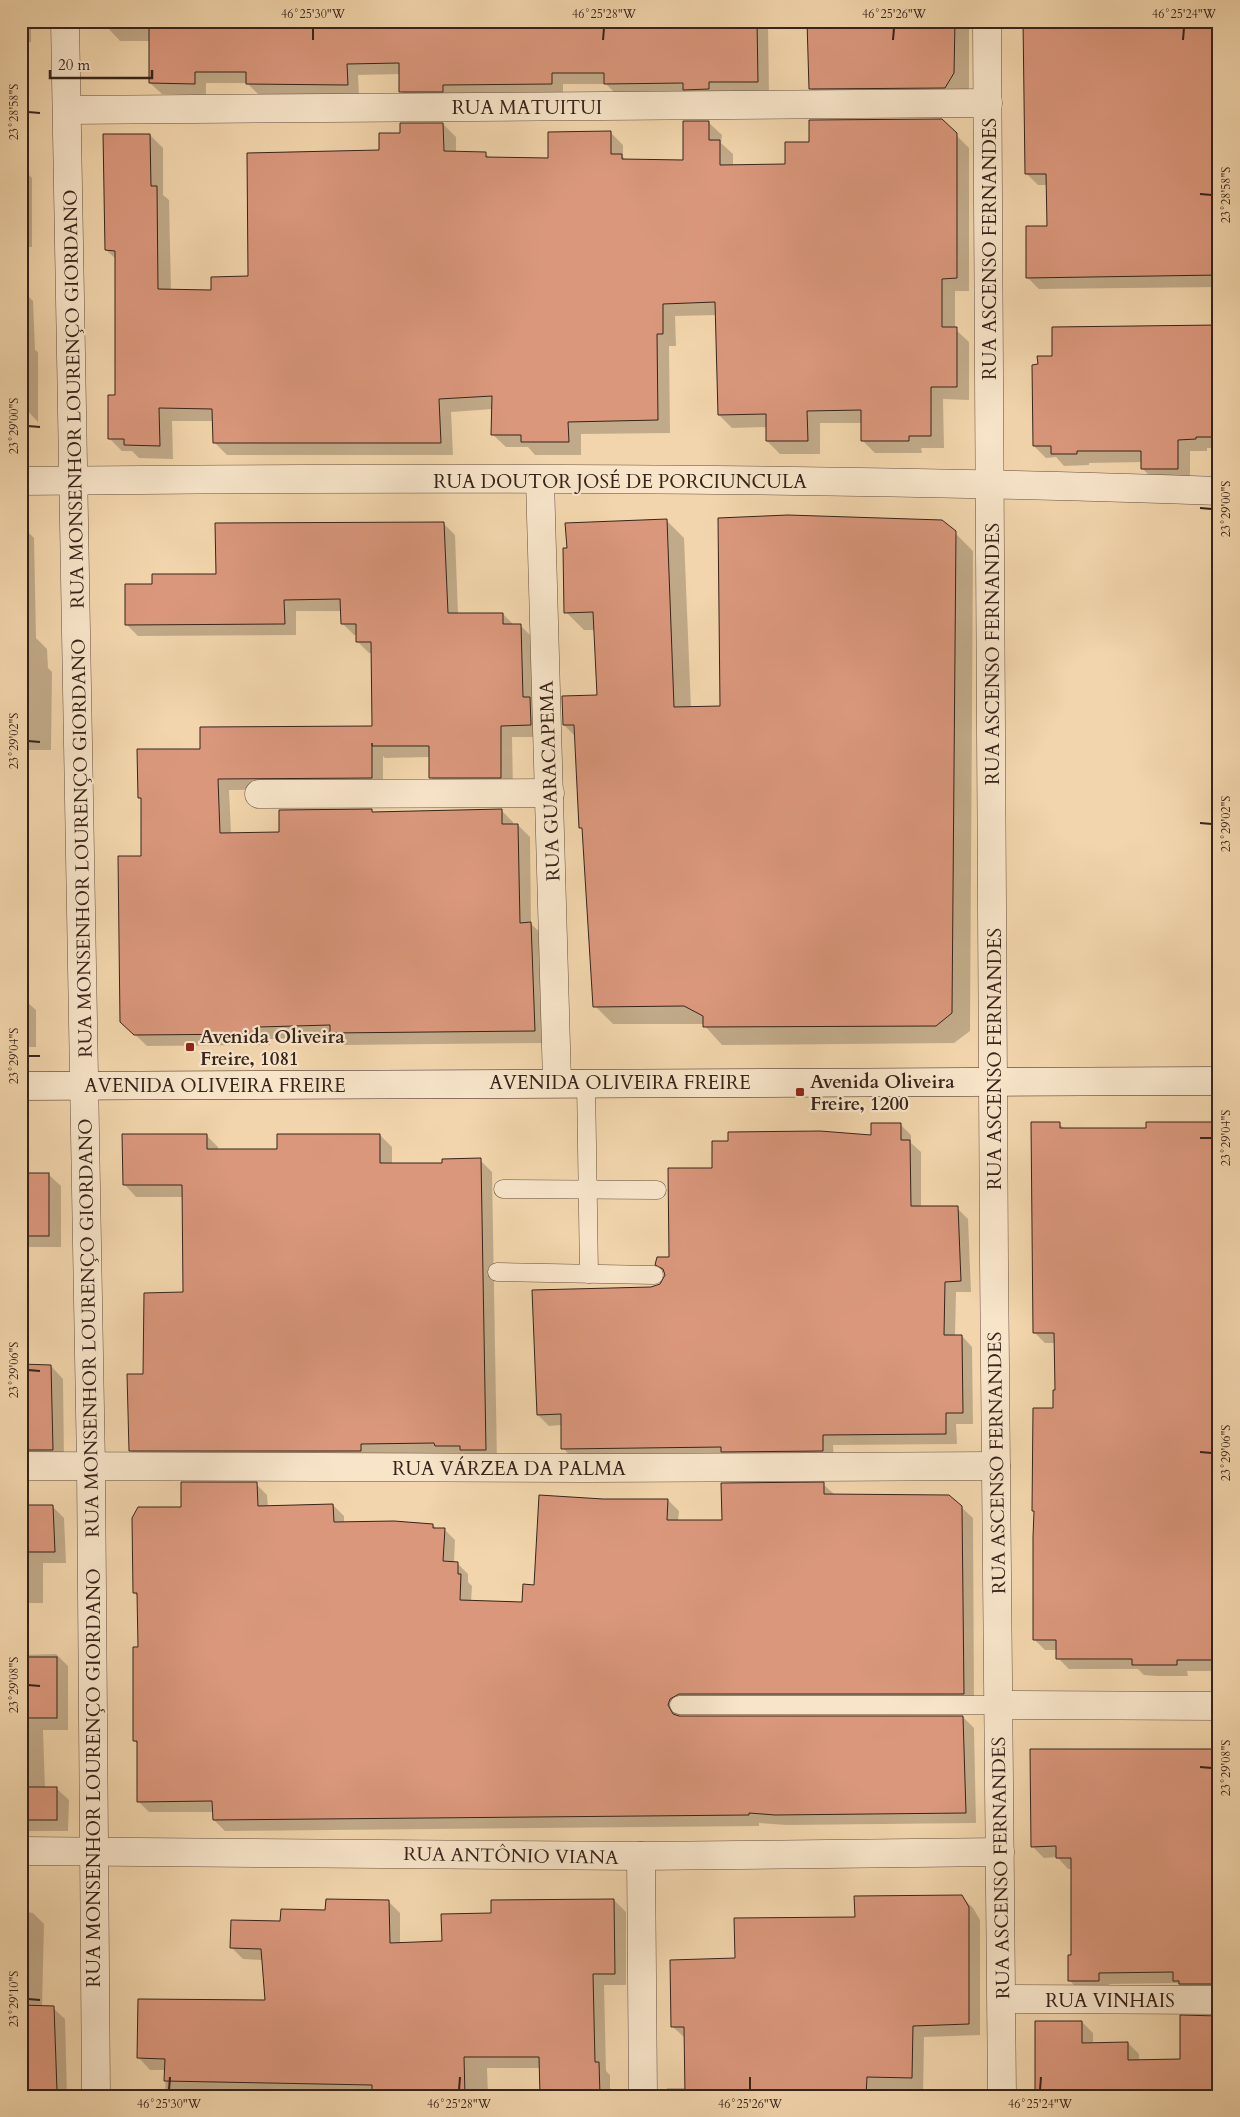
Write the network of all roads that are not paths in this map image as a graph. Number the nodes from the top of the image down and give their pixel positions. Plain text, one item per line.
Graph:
1 (66, 21) edge
2 (987, 21) edge
3 (988, 103) junction
4 (67, 110) junction
5 (75, 480) junction
6 (540, 480) junction
7 (21, 481) edge
8 (990, 484) junction
9 (1219, 491) edge
10 (550, 793) junction
11 (259, 794) dead end
12 (994, 1080) junction
13 (1219, 1081) edge
14 (557, 1082) junction
15 (586, 1082) junction
16 (21, 1086) edge
17 (85, 1086) junction
18 (503, 1189) dead end
19 (588, 1190) junction
20 (657, 1190) dead end
21 (497, 1272) dead end
22 (589, 1274) junction
23 (654, 1275) dead end
24 (21, 1466) edge
25 (91, 1466) junction
26 (996, 1466) junction
27 (679, 1705) dead end
28 (999, 1705) junction
29 (1219, 1706) edge
30 (21, 1851) edge
31 (93, 1851) junction
32 (1000, 1852) junction
33 (641, 1856) junction
34 (1002, 1999) junction
35 (1219, 2000) edge
36 (96, 2096) edge
37 (643, 2096) edge
38 (1002, 2096) edge

1 - 4 street, RUA MONSENHOR LOURENÇO GIORDANO
2 - 3 street, RUA ASCENSO FERNANDES
3 - 4 street, RUA MATUITUI
3 - 8 street, RUA ASCENSO FERNANDES
4 - 5 street, RUA MONSENHOR LOURENÇO GIORDANO
5 - 6 street, RUA DOUTOR JOSÉ DE PORCIUNCULA
5 - 7 street, RUA DOUTOR JOSÉ DE PORCIUNCULA
5 - 17 street, RUA MONSENHOR LOURENÇO GIORDANO
6 - 8 street, RUA DOUTOR JOSÉ DE PORCIUNCULA
6 - 10 street, RUA GUARACAPEMA
8 - 9 street, RUA DOUTOR JOSÉ DE PORCIUNCULA
8 - 12 street, RUA ASCENSO FERNANDES
10 - 11 street
10 - 14 street, RUA GUARACAPEMA
12 - 13 street, AVENIDA OLIVEIRA FREIRE
12 - 15 street, AVENIDA OLIVEIRA FREIRE
12 - 26 street, RUA ASCENSO FERNANDES
14 - 15 street, AVENIDA OLIVEIRA FREIRE
14 - 17 street, AVENIDA OLIVEIRA FREIRE
15 - 19 lane
16 - 17 street, AVENIDA OLIVEIRA FREIRE
17 - 25 street, RUA MONSENHOR LOURENÇO GIORDANO
18 - 19 lane
19 - 20 lane
19 - 22 lane
21 - 22 lane
22 - 23 lane
24 - 25 street, RUA VÁRZEA DA PALMA
25 - 26 street, RUA VÁRZEA DA PALMA
25 - 31 street, RUA MONSENHOR LOURENÇO GIORDANO
26 - 28 street, RUA ASCENSO FERNANDES
27 - 28 lane
28 - 29 street
28 - 32 street, RUA ASCENSO FERNANDES
30 - 31 street, RUA ANTÔNIO VIANA
31 - 33 street, RUA ANTÔNIO VIANA
31 - 36 street, RUA MONSENHOR LOURENÇO GIORDANO
32 - 33 street, RUA ANTÔNIO VIANA
32 - 34 street, RUA ASCENSO FERNANDES
33 - 37 street
34 - 35 street, RUA VINHAIS
34 - 38 street, RUA ASCENSO FERNANDES

